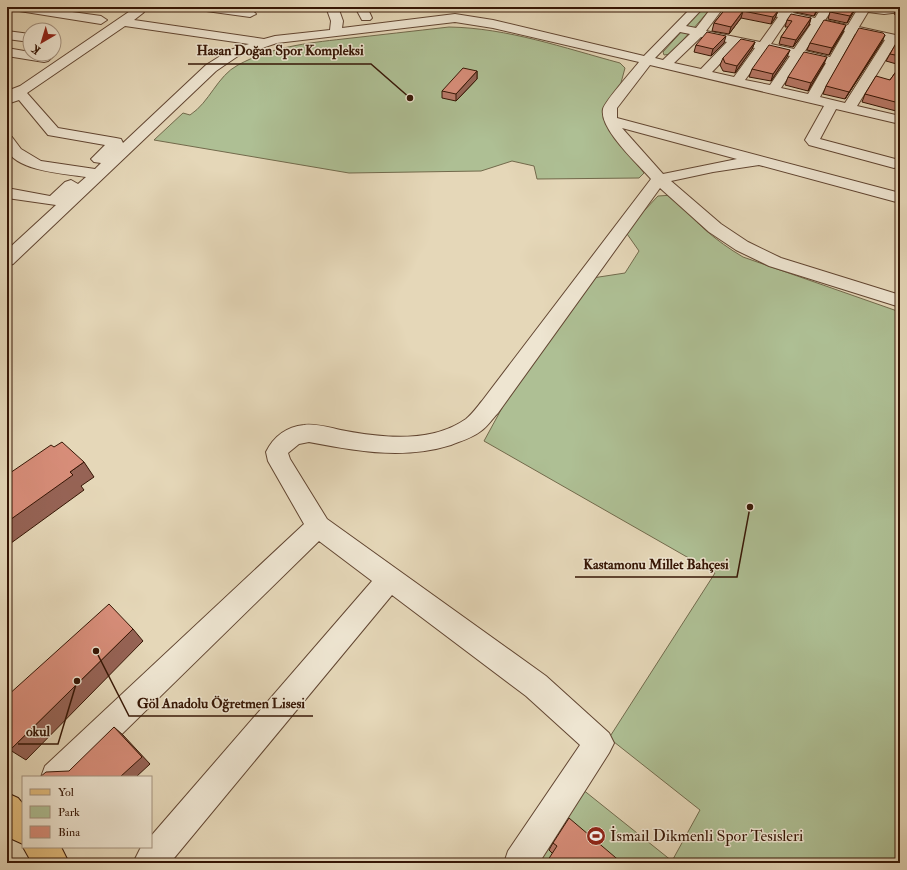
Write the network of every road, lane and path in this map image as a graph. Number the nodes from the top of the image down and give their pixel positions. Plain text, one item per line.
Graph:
1 (13, 7) edge
2 (199, 7) edge
3 (332, 7) edge
4 (698, 7) edge
5 (718, 7) edge
6 (828, 7) edge
7 (863, 7) edge
8 (756, 8) edge
9 (140, 9) edge
10 (900, 9) edge
11 (789, 11) edge
12 (364, 12) edge
13 (112, 13) dead end
14 (454, 13) edge
15 (154, 14) dead end
16 (101, 20) junction
17 (123, 22) junction
18 (818, 22) junction
19 (260, 27) edge
20 (336, 27) junction
21 (677, 28) junction
22 (852, 29) junction
23 (85, 31) dead end
24 (699, 32) junction
25 (106, 34) junction
26 (7, 35) edge
27 (121, 36) dead end
28 (22, 37) edge
29 (898, 38) edge
30 (736, 40) junction
31 (762, 46) junction
32 (219, 51) dead end
33 (7, 52) edge
34 (234, 53) junction
35 (796, 53) junction
36 (22, 54) edge
37 (646, 60) junction
38 (833, 61) junction
39 (665, 65) junction
40 (703, 74) junction
41 (737, 82) junction
42 (773, 90) junction
43 (7, 95) edge
44 (812, 99) junction
45 (7, 100) edge
46 (832, 104) junction
47 (849, 108) junction
48 (610, 120) junction
49 (900, 120) edge
50 (7, 140) edge
51 (760, 160) junction
52 (894, 162) dead end
53 (95, 169) junction
54 (659, 179) junction
55 (7, 193) edge
56 (900, 198) edge
57 (7, 238) edge
58 (26, 242) junction
59 (7, 260) edge
60 (900, 301) edge
61 (318, 526) junction
62 (390, 579) junction
63 (57, 776) edge
64 (40, 848) edge
65 (53, 863) edge
66 (149, 863) edge
67 (520, 863) edge

1 - 16 street
2 - 19 street
3 - 20 street
4 - 21 street
5 - 24 street
6 - 18 street
7 - 10 street
7 - 22 street
8 - 11 street
9 - 15 street
9 - 17 street
11 - 18 street
11 - 31 street
12 - 14 street
12 - 20 street
13 - 16 street
14 - 20 street
14 - 37 street
16 - 23 street
17 - 19 street
17 - 25 street
18 - 22 street
18 - 35 street
19 - 20 street
19 - 34 street
21 - 24 street
21 - 37 street
22 - 29 street
22 - 38 street
24 - 30 street
24 - 39 street
25 - 27 street
25 - 43 street
26 - 28 street
29 - 47 street
30 - 31 street
30 - 40 street
31 - 35 street
31 - 41 street
32 - 34 street
33 - 36 street
34 - 53 street
35 - 38 street
35 - 42 street
37 - 39 street
37 - 48 street
38 - 44 street
39 - 40 street
40 - 41 street
41 - 42 street
42 - 44 street
44 - 46 street
45 - 53 street
46 - 47 street
46 - 52 street
47 - 49 street
48 - 51 street
48 - 54 street
50 - 53 street
51 - 54 street
51 - 56 street
53 - 55 street
53 - 58 street
54 - 60 street
54 - 61 street
57 - 58 street
58 - 59 street
61 - 62 street
61 - 63 street
62 - 66 street
62 - 67 street
64 - 65 main road

